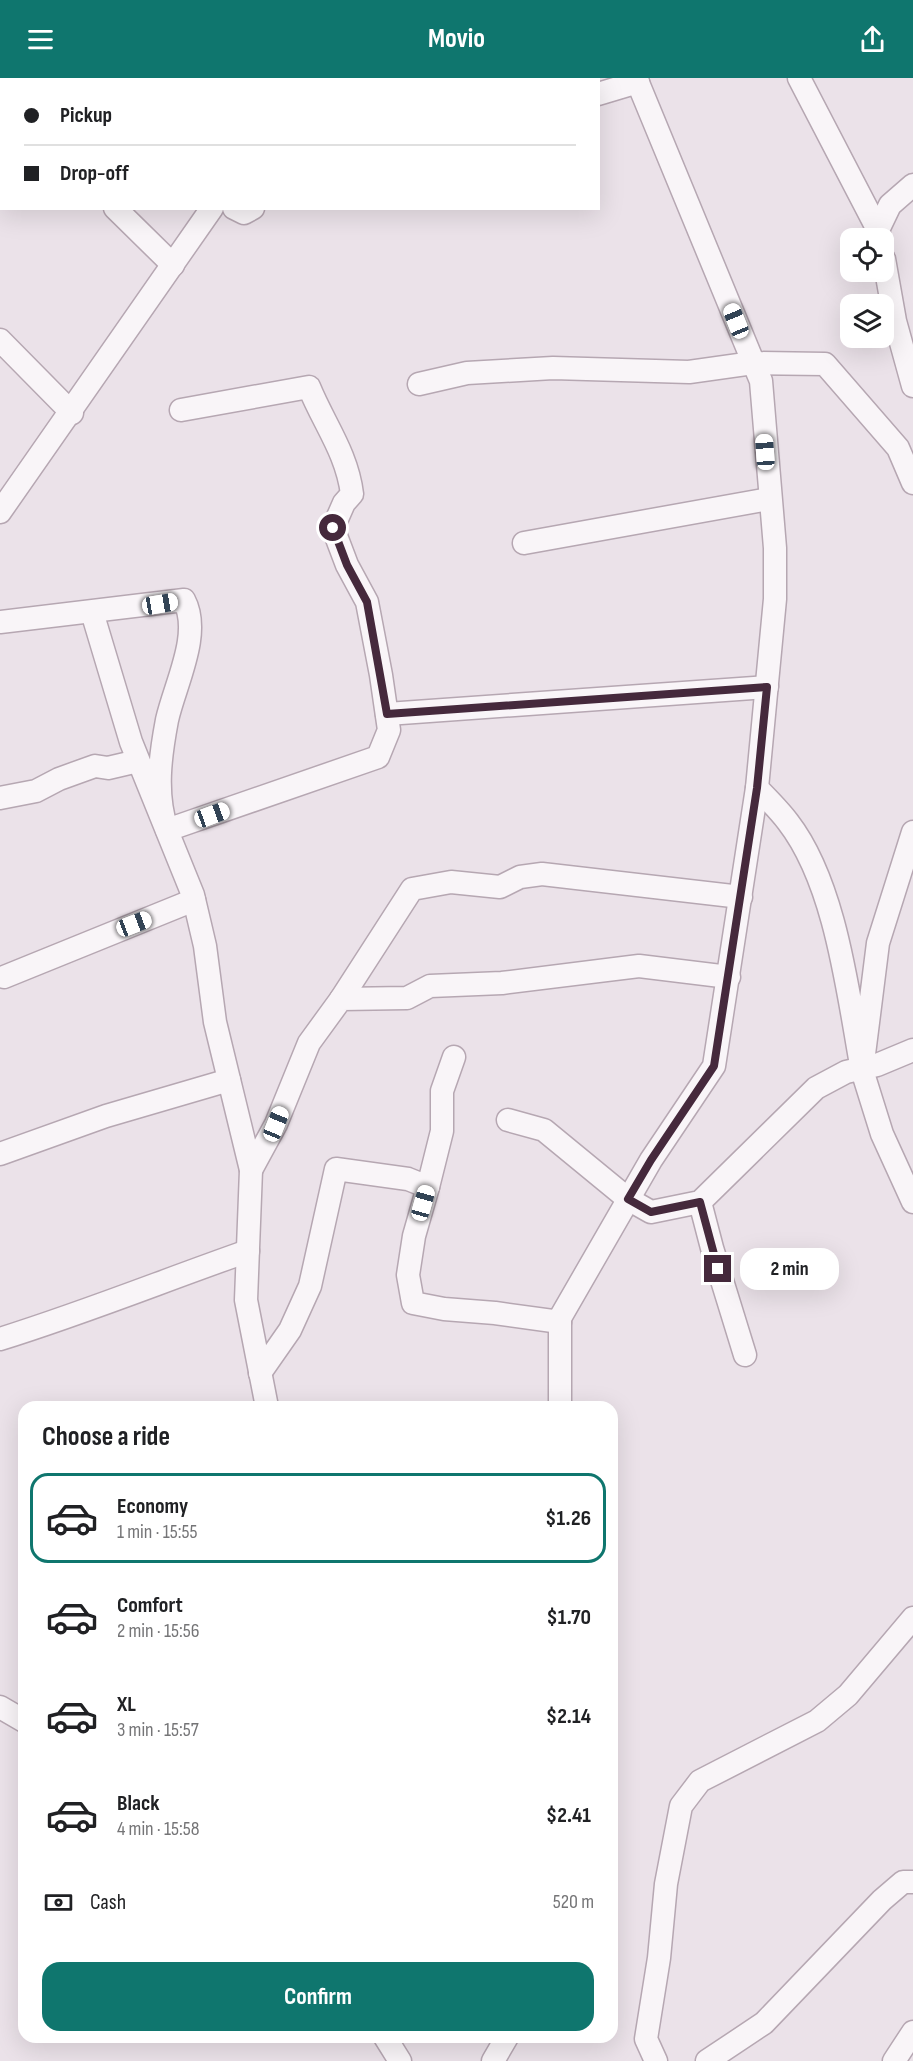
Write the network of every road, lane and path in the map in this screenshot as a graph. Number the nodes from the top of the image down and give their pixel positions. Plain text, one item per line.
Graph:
1 (799, 78) edge
2 (637, 80) edge
3 (600, 93) edge
4 (913, 184) edge
5 (117, 210) edge
6 (211, 210) edge
7 (876, 228) edge
8 (881, 228) edge
9 (173, 265) junction
10 (888, 282) edge
11 (0, 340) edge
12 (753, 363) junction
13 (419, 384) dead end
14 (913, 386) edge
15 (181, 410) dead end
16 (72, 413) junction
17 (913, 483) edge
18 (769, 499) junction
19 (0, 512) edge
20 (524, 543) dead end
21 (92, 612) junction
22 (0, 622) edge
23 (767, 687) junction
24 (387, 714) junction
25 (135, 751) junction
26 (757, 788) junction
27 (0, 798) edge
28 (913, 832) edge
29 (741, 897) junction
30 (194, 900) junction
31 (4, 976) dead end
32 (729, 977) junction
33 (341, 999) junction
34 (913, 1050) edge
35 (454, 1057) dead end
36 (862, 1070) junction
37 (229, 1080) junction
38 (508, 1120) dead end
39 (0, 1154) edge
40 (251, 1170) junction
41 (428, 1187) junction
42 (628, 1199) junction
43 (700, 1202) junction
44 (913, 1202) edge
45 (248, 1251) junction
46 (560, 1322) junction
47 (0, 1339) edge
48 (745, 1355) dead end
49 (260, 1373) junction
50 (266, 1401) edge
51 (560, 1401) edge
52 (913, 1618) edge
53 (0, 1707) edge
54 (18, 1718) edge
55 (913, 1882) edge
56 (913, 2032) edge
57 (389, 2043) edge
58 (504, 2043) edge
59 (400, 2061) edge
60 (493, 2061) edge
61 (656, 2061) edge
62 (707, 2061) edge
63 (894, 2061) edge

1 - 7 street
2 - 3 street
2 - 12 street
4 - 8 street
5 - 9 street
6 - 9 street
9 - 16 street
10 - 14 street
11 - 16 street
12 - 13 street
12 - 17 street
12 - 18 street
15 - 24 street
16 - 19 street
18 - 20 street
18 - 23 street
21 - 22 street
21 - 24 street
21 - 25 street
23 - 24 street
23 - 26 street
25 - 27 street
25 - 30 street
26 - 29 street
26 - 36 street
28 - 36 street
29 - 32 street
29 - 33 street
30 - 31 street
30 - 37 street
32 - 33 street
32 - 42 street
33 - 40 street
34 - 36 street
35 - 41 street
36 - 43 street
36 - 44 street
37 - 39 street
37 - 40 street
38 - 42 street
40 - 45 street
41 - 46 street
41 - 49 street
42 - 43 street
42 - 46 street
43 - 48 street
45 - 47 street
45 - 49 street
46 - 51 street
49 - 50 street
52 - 61 street
53 - 54 street
55 - 62 street
56 - 63 street
57 - 59 street
58 - 60 street

